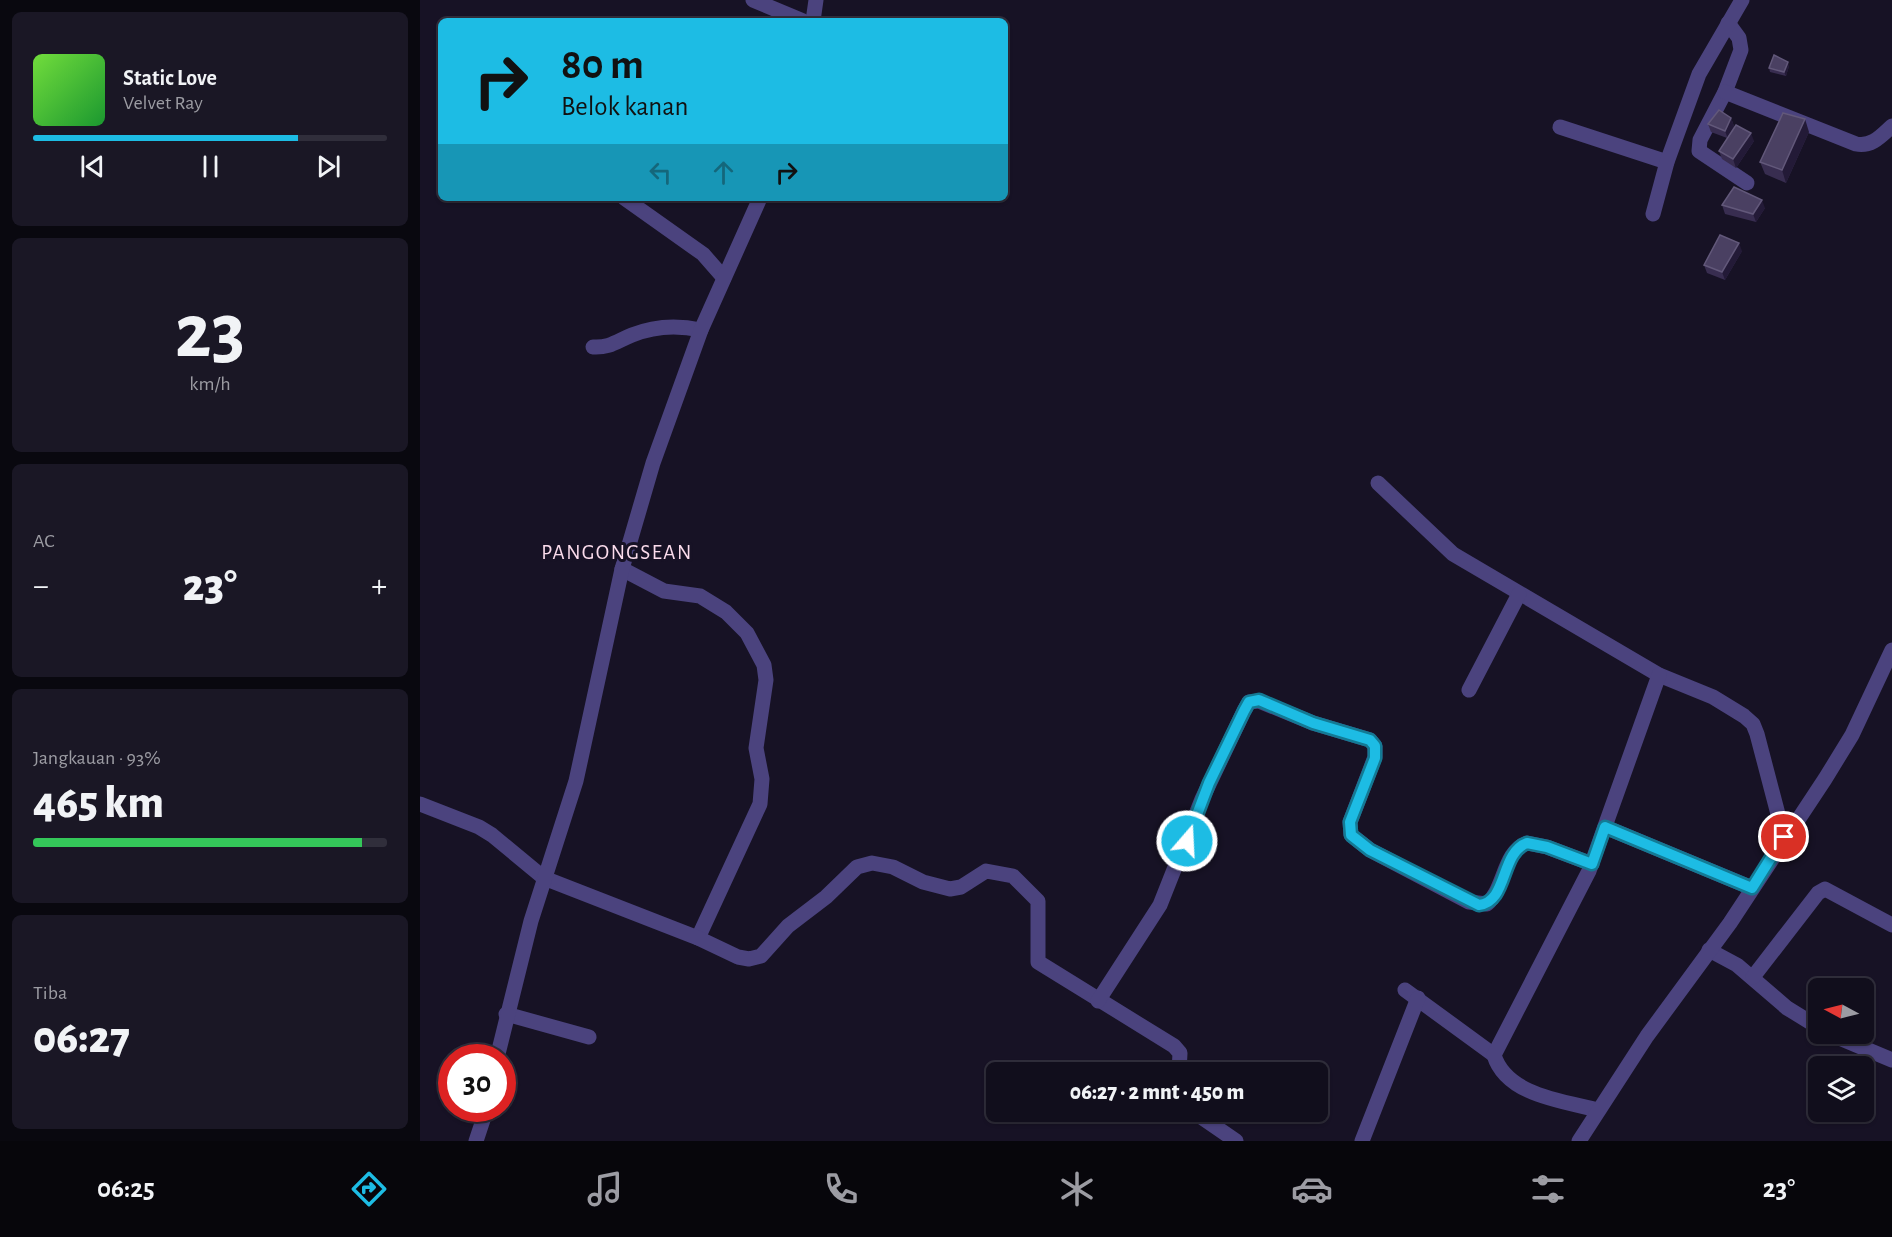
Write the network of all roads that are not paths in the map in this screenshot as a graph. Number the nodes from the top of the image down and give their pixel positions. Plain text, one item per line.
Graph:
1 (753, 0) edge
2 (816, 0) edge
3 (1742, 0) edge
4 (796, 18) edge
5 (813, 18) edge
6 (1728, 23) junction
7 (1725, 93) junction
8 (1892, 126) edge
9 (1560, 127) dead end
10 (1667, 162) junction
11 (1747, 183) dead end
12 (628, 201) edge
13 (759, 201) edge
14 (1653, 214) dead end
15 (724, 278) junction
16 (701, 330) junction
17 (593, 347) dead end
18 (1378, 483) dead end
19 (622, 569) junction
20 (1519, 594) junction
21 (1892, 650) edge
22 (1659, 675) junction
23 (1469, 690) dead end
24 (420, 804) edge
25 (1605, 827) junction
26 (1784, 837) junction
27 (1592, 864) junction
28 (544, 878) junction
29 (1752, 888) junction
30 (1892, 925) edge
31 (698, 938) junction
32 (1709, 950) junction
33 (1752, 977) junction
34 (1098, 1001) junction
35 (506, 1014) junction
36 (1808, 1021) edge
37 (589, 1037) dead end
38 (499, 1044) edge
39 (1854, 1044) edge
40 (1494, 1055) junction
41 (1892, 1060) edge
42 (1180, 1062) edge
43 (1598, 1110) junction
44 (483, 1122) edge
45 (1208, 1122) edge
46 (1234, 1140) edge
47 (477, 1141) edge
48 (1362, 1141) edge
49 (1579, 1141) edge

1 - 4 street
2 - 5 street
3 - 6 street
6 - 7 street
6 - 10 street
7 - 8 street
7 - 11 street
9 - 10 street
10 - 14 street
12 - 15 street
13 - 15 street
15 - 16 street
16 - 17 street
16 - 19 street
18 - 20 street
19 - 28 street
19 - 31 street
20 - 22 street
20 - 23 street
21 - 26 street
22 - 25 street
22 - 26 street
24 - 28 street
25 - 27 street
25 - 29 street
26 - 29 street
27 - 34 street
27 - 40 street
28 - 31 street
28 - 35 street
29 - 32 street
30 - 33 street
31 - 34 street
32 - 33 street
32 - 43 street
33 - 36 street
34 - 42 street
35 - 37 street
35 - 38 street
39 - 41 street
40 - 43 street
40 - 48 street
43 - 49 street
44 - 47 street
45 - 46 street

